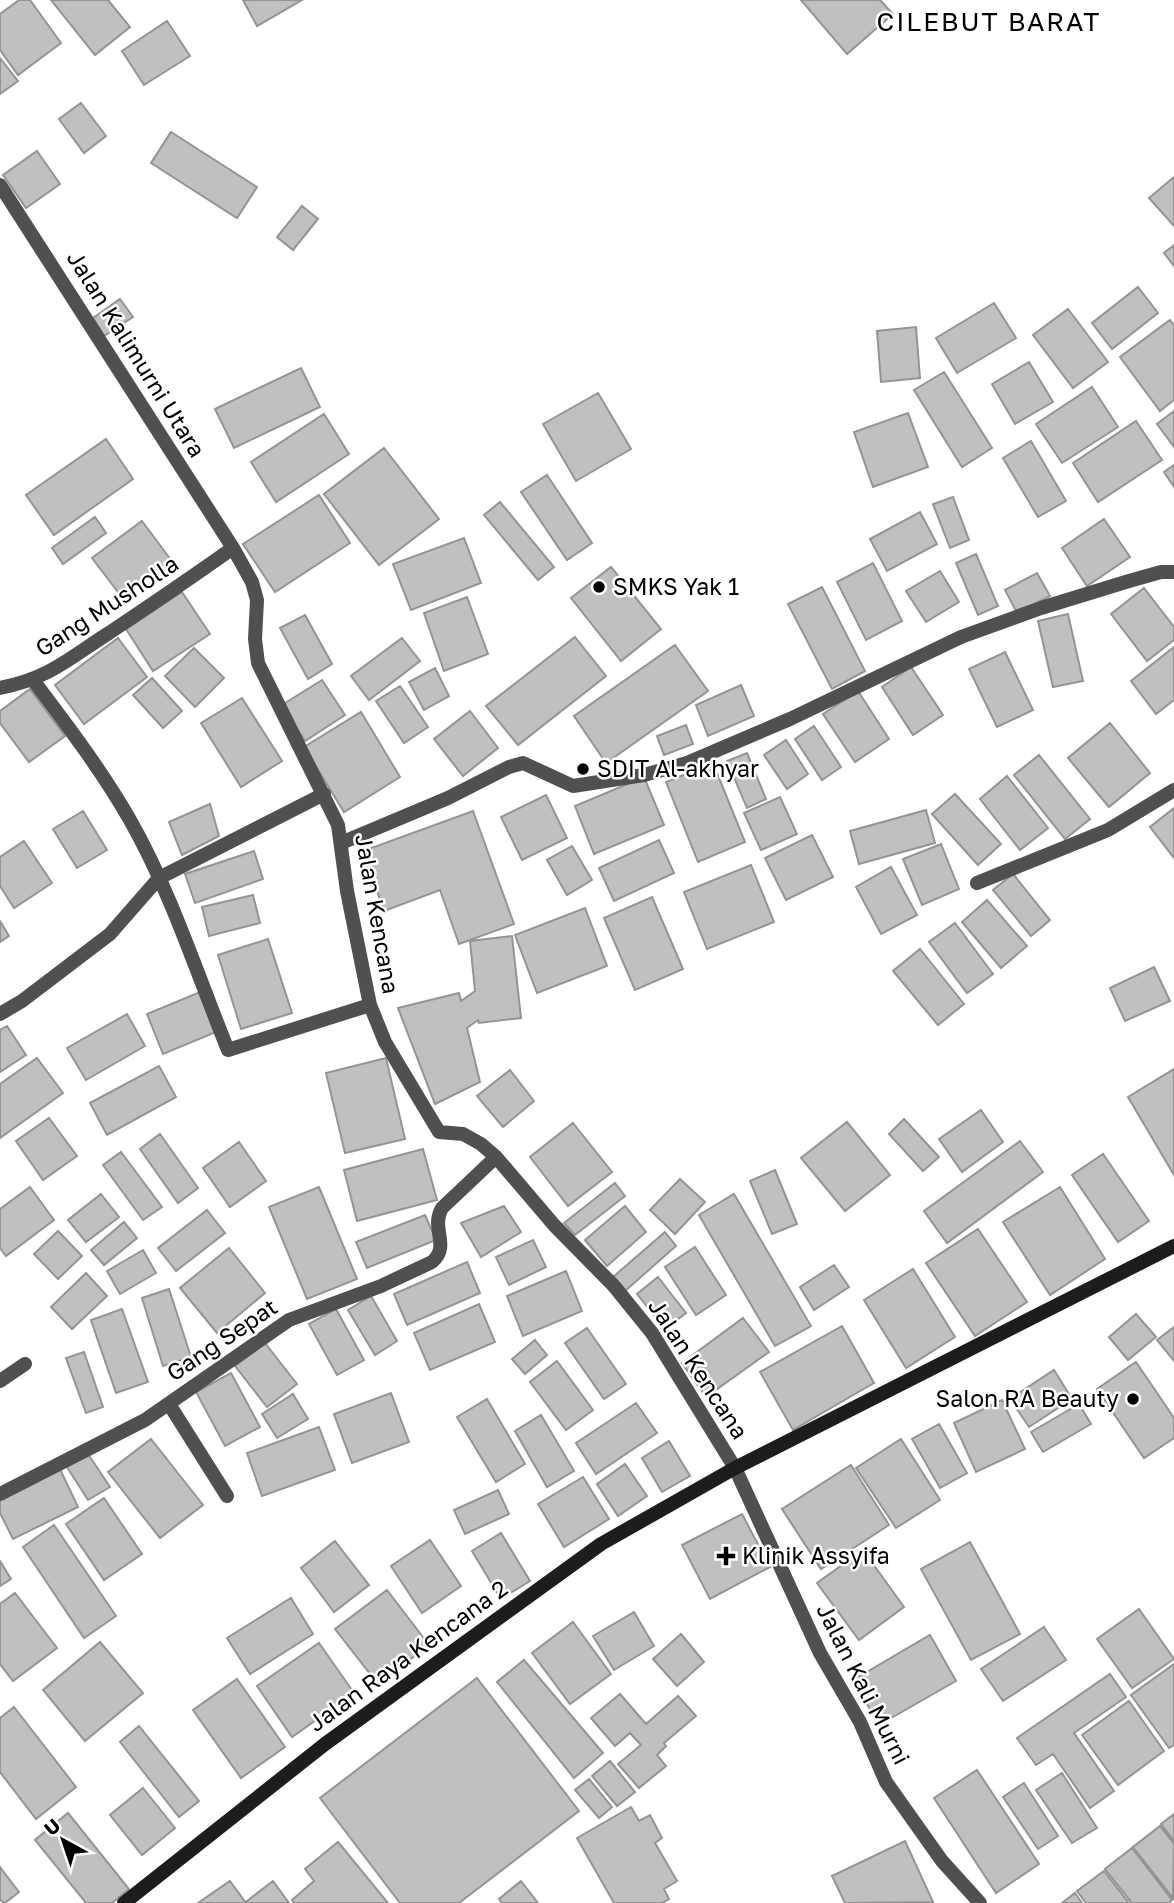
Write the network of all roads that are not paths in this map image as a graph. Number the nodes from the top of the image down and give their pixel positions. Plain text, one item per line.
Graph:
1 (0, 185) edge
2 (233, 548) junction
3 (1174, 572) edge
4 (33, 680) junction
5 (0, 688) edge
6 (1174, 790) edge
7 (324, 794) junction
8 (341, 843) junction
9 (159, 878) junction
10 (976, 883) dead end
11 (370, 1005) junction
12 (0, 1014) edge
13 (496, 1157) junction
14 (1174, 1246) edge
15 (25, 1364) dead end
16 (0, 1381) edge
17 (169, 1404) junction
18 (735, 1468) junction
19 (0, 1494) edge
20 (228, 1496) dead end
21 (124, 1903) edge
22 (979, 1903) edge

1 - 2 street, Jalan Kalimurni Utara
2 - 4 street, Gang Musholla
2 - 7 street, Jalan Kencana
3 - 8 street
4 - 5 street, Gang Musholla
4 - 9 street
6 - 10 street
7 - 8 street, Jalan Kencana
7 - 9 street
8 - 11 street, Jalan Kencana
9 - 11 street
9 - 12 street
11 - 13 street, Jalan Kencana
13 - 17 street, Gang Sepat
13 - 18 street, Jalan Kencana
14 - 18 street, Jalan Raya Kencana 2
15 - 16 street
17 - 19 street, Gang Sepat
17 - 20 street
18 - 21 street, Jalan Raya Kencana 2
18 - 22 street, Jalan Kali Murni

